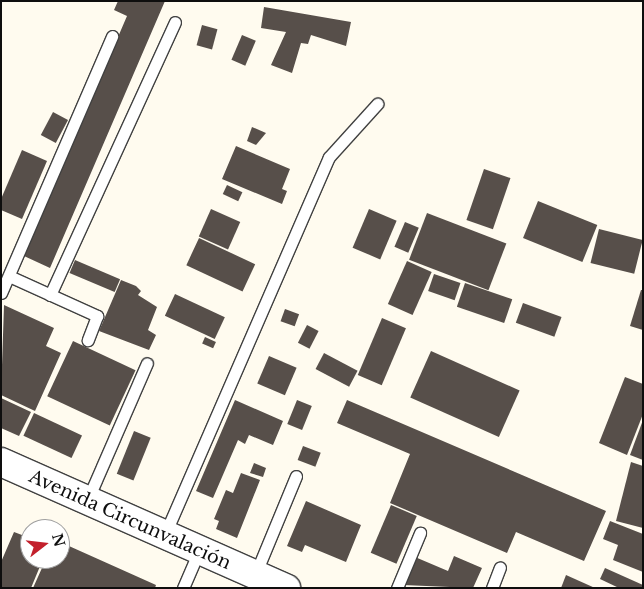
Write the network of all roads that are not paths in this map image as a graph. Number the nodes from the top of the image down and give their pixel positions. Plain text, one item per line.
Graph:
1 (175, 22) dead end
2 (112, 36) dead end
3 (377, 104) dead end
4 (9, 276) junction
5 (1, 293) edge
6 (50, 294) junction
7 (88, 340) dead end
8 (147, 363) dead end
9 (1, 462) edge
10 (296, 476) dead end
11 (87, 501) junction
12 (420, 533) dead end
13 (164, 536) junction
14 (199, 551) junction
15 (500, 567) dead end
16 (255, 575) junction
17 (183, 588) edge
18 (286, 588) edge
19 (397, 588) edge
20 (492, 588) edge

1 - 6 lane
2 - 4 lane
3 - 13 lane
4 - 5 lane
4 - 6 lane
6 - 7 lane
8 - 11 lane
9 - 11 street, Avenida Circunvalación
10 - 16 lane
11 - 13 street, Avenida Circunvalación
12 - 19 lane
13 - 14 street, Avenida Circunvalación
14 - 16 street, Avenida Circunvalación
14 - 17 lane
15 - 20 lane
16 - 18 street, Avenida Circunvalación

